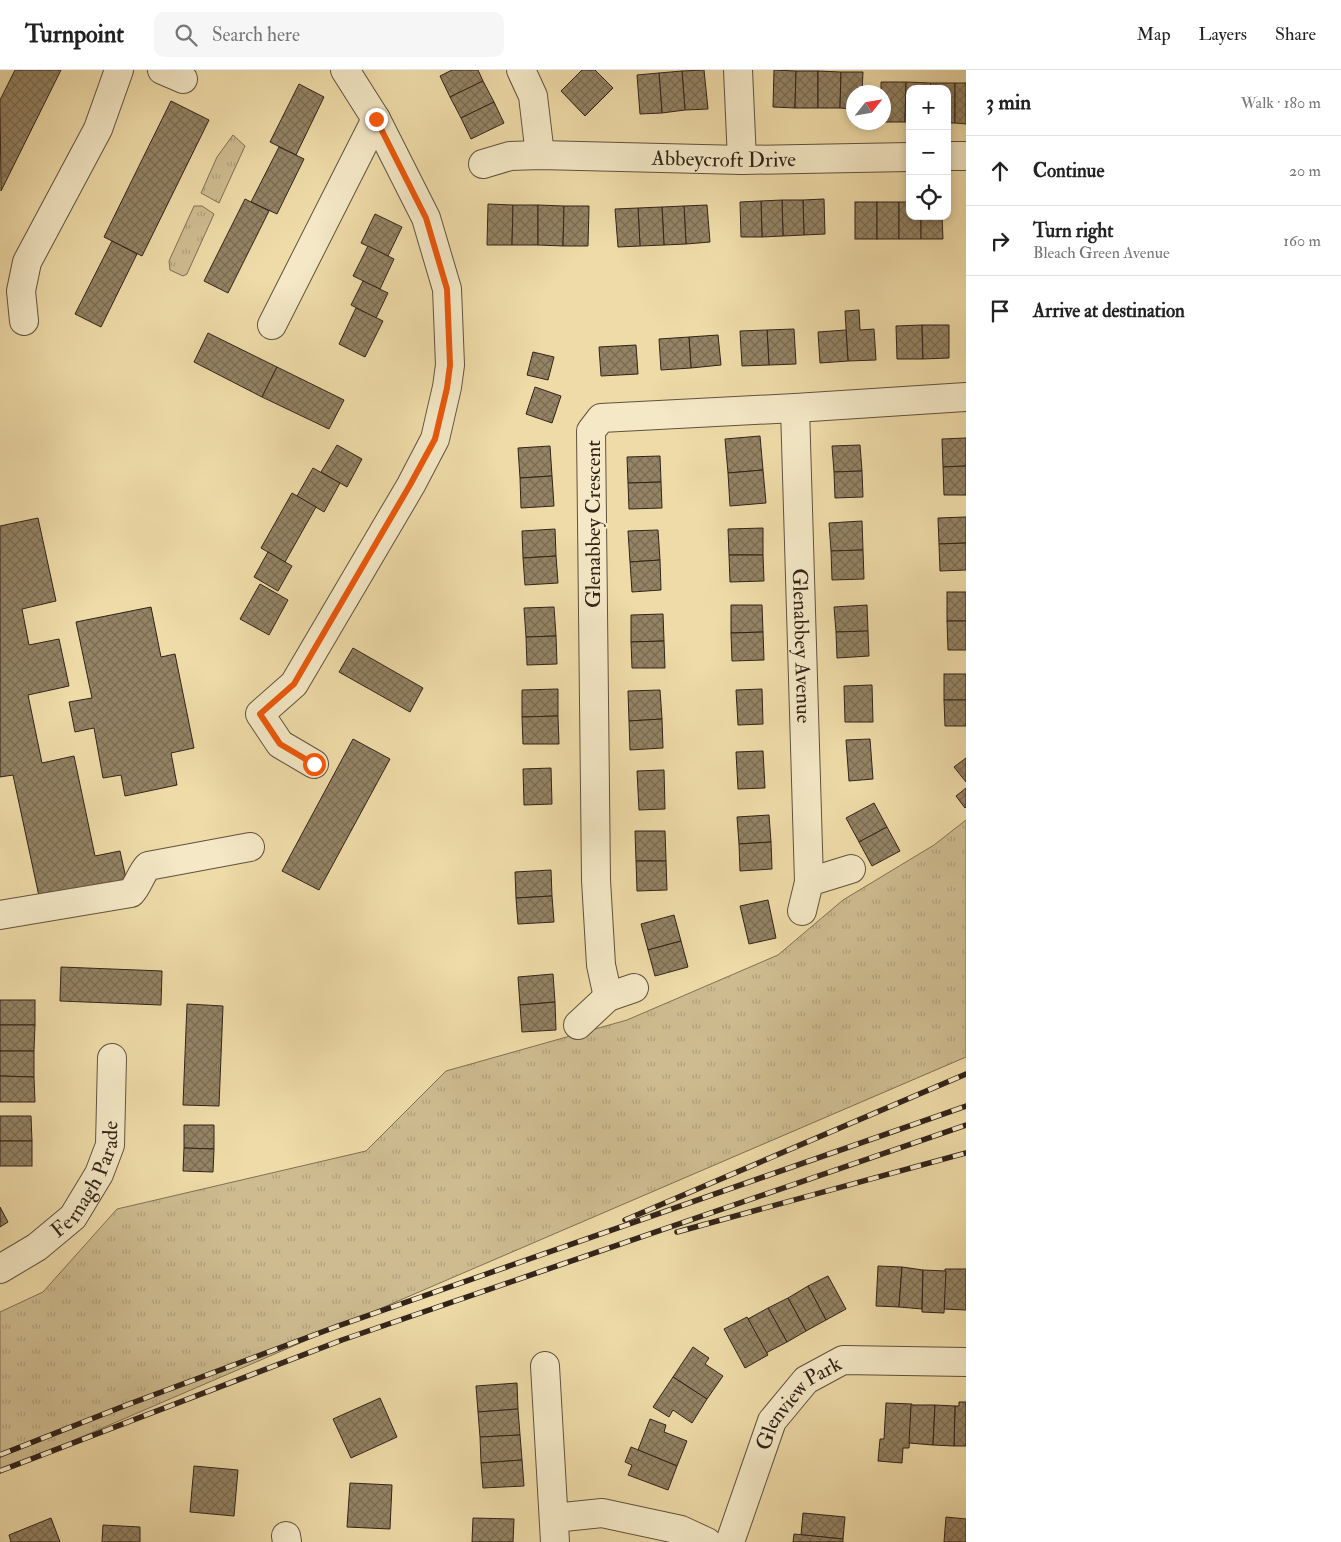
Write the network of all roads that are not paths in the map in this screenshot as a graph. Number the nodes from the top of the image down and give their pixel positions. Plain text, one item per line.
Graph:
1 (118, 70) edge
2 (345, 70) edge
3 (521, 70) edge
4 (738, 70) edge
5 (376, 119) junction
6 (540, 156) junction
7 (951, 156) edge
8 (966, 156) edge
9 (906, 157) edge
10 (742, 160) junction
11 (483, 164) dead end
12 (24, 321) dead end
13 (272, 325) dead end
14 (966, 397) edge
15 (795, 408) junction
16 (314, 764) dead end
17 (250, 847) dead end
18 (851, 869) dead end
19 (809, 882) junction
20 (802, 911) dead end
21 (0, 915) edge
22 (634, 988) dead end
23 (608, 997) junction
24 (578, 1025) dead end
25 (112, 1058) dead end
26 (0, 1269) edge
27 (966, 1362) edge
28 (545, 1366) dead end
29 (554, 1530) edge
30 (707, 1542) edge
31 (730, 1542) edge

1 - 12 street
2 - 5 street
3 - 6 street
4 - 10 street
5 - 13 street
5 - 16 street
6 - 10 street, Abbeycroft Drive
6 - 11 street, Abbeycroft Drive
7 - 8 street
9 - 10 street, Abbeycroft Drive
14 - 15 street, Glenabbey Crescent
15 - 19 street, Glenabbey Avenue
15 - 23 street, Glenabbey Crescent
17 - 21 street
18 - 19 street
19 - 20 street, Glenabbey Avenue
22 - 23 street
23 - 24 street
25 - 26 street, Fernagh Parade
27 - 31 street, Glenview Park
28 - 29 street
29 - 30 street

